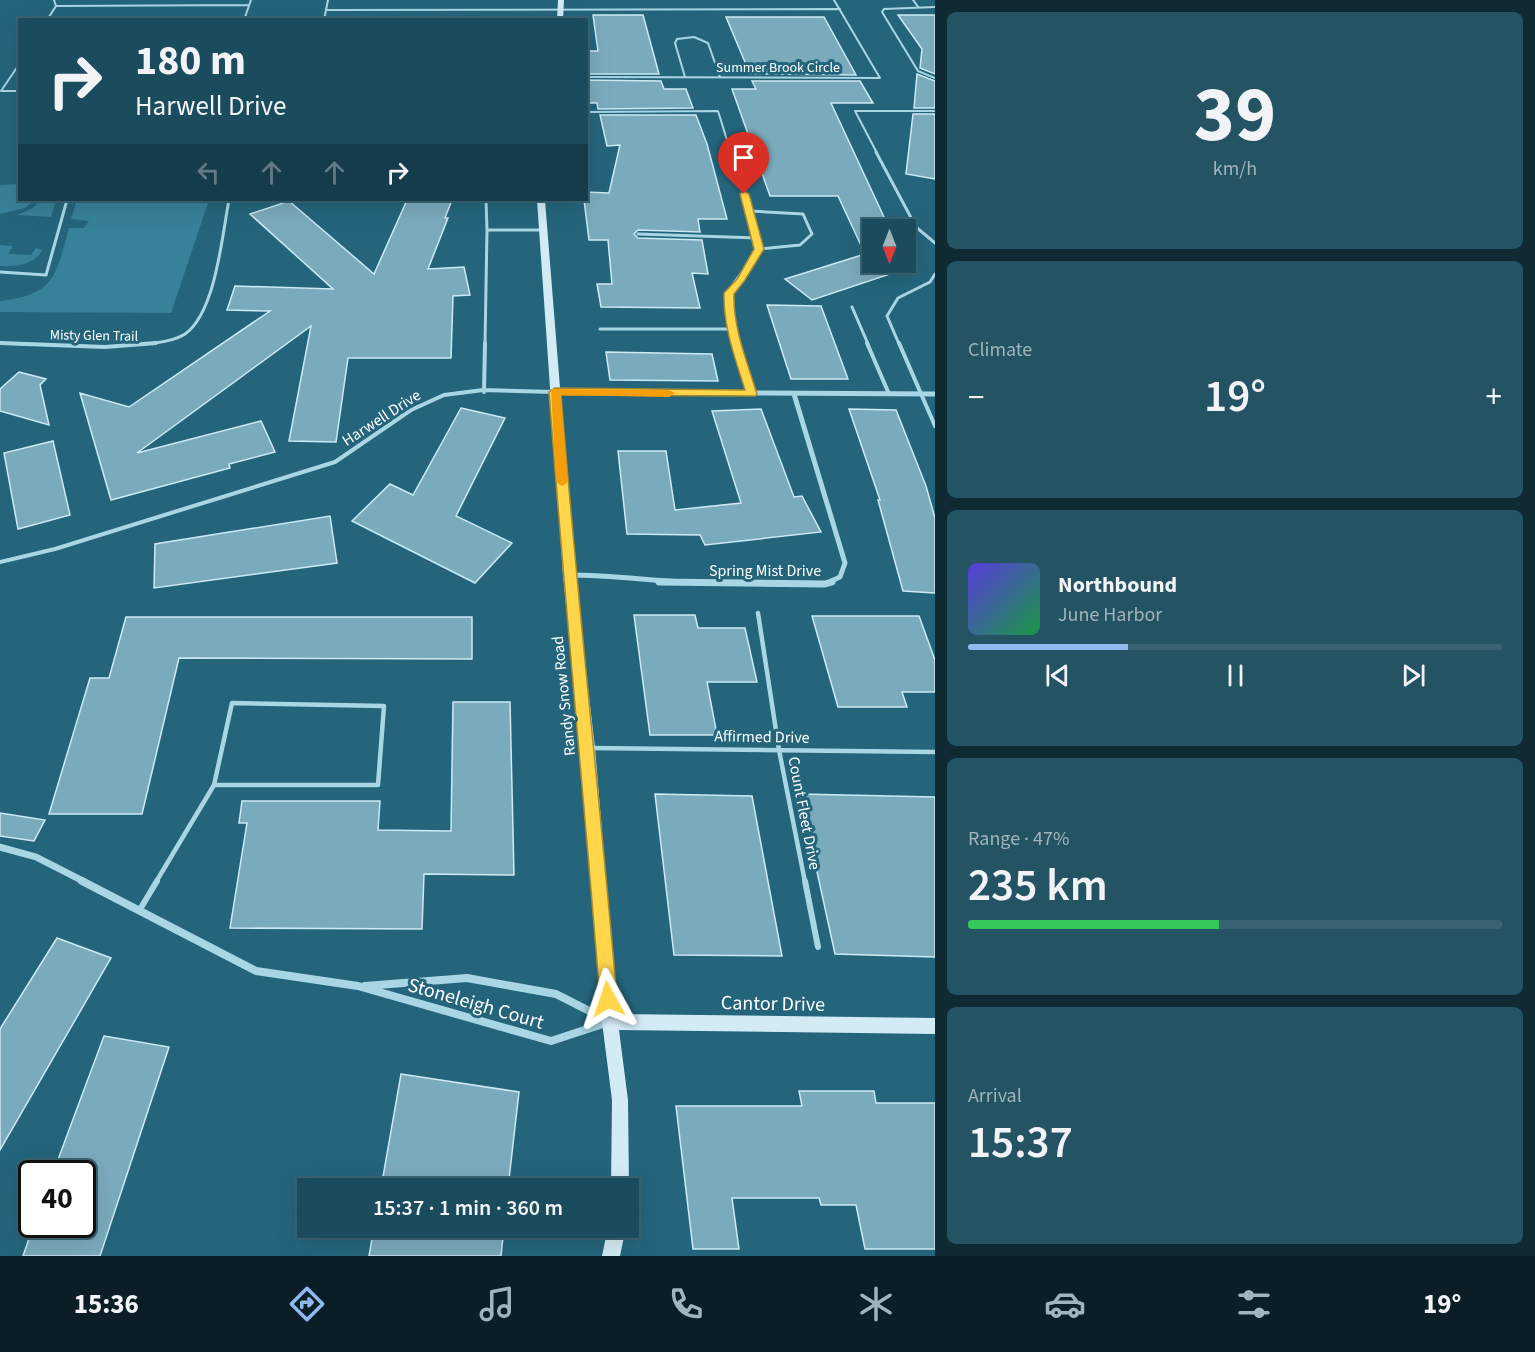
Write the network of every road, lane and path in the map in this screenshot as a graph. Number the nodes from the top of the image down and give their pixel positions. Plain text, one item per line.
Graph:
1 (54, 0) edge
2 (251, 0) edge
3 (328, 0) edge
4 (561, 0) edge
5 (834, 0) edge
6 (913, 0) edge
7 (249, 5) junction
8 (56, 6) junction
9 (935, 7) edge
10 (919, 8) junction
11 (561, 9) junction
12 (840, 9) junction
13 (326, 10) junction
14 (48, 18) edge
15 (245, 18) edge
16 (324, 18) edge
17 (560, 18) edge
18 (18, 66) edge
19 (588, 77) edge
20 (685, 77) junction
21 (720, 77) junction
22 (935, 78) edge
23 (18, 91) edge
24 (935, 111) edge
25 (588, 112) edge
26 (67, 201) edge
27 (229, 201) edge
28 (486, 201) edge
29 (541, 201) edge
30 (750, 211) junction
31 (487, 230) junction
32 (544, 230) junction
33 (638, 234) dead end
34 (933, 237) edge
35 (758, 238) junction
36 (935, 243) edge
37 (759, 249) junction
38 (0, 272) edge
39 (935, 274) edge
40 (852, 307) dead end
41 (600, 329) dead end
42 (732, 329) junction
43 (0, 343) edge
44 (484, 392) junction
45 (555, 392) junction
46 (751, 394) junction
47 (794, 394) junction
48 (889, 394) junction
49 (919, 394) junction
50 (935, 394) edge
51 (935, 426) edge
52 (0, 562) edge
53 (569, 575) junction
54 (758, 613) dead end
55 (588, 748) junction
56 (778, 750) junction
57 (935, 752) edge
58 (214, 785) junction
59 (0, 847) edge
60 (139, 911) junction
61 (818, 947) dead end
62 (358, 987) junction
63 (610, 1022) junction
64 (935, 1026) edge
65 (620, 1178) edge
66 (615, 1238) edge
67 (611, 1256) edge

1 - 8 lane
2 - 7 lane
3 - 13 lane
4 - 11 street
5 - 12 lane, Summer Brook Circle
6 - 10 lane
7 - 8 lane
7 - 15 lane
8 - 14 lane
9 - 10 lane
10 - 22 lane
11 - 12 lane
11 - 13 lane
11 - 17 street
12 - 21 lane, Summer Brook Circle
13 - 16 lane
18 - 23 lane
19 - 20 lane, Summer Brook Circle
20 - 21 lane, Summer Brook Circle
20 - 21 lane
24 - 34 lane
25 - 30 lane
26 - 38 lane
27 - 43 lane, Misty Glen Trail
28 - 31 lane
29 - 32 street, Randy Snow Road
30 - 35 lane
30 - 37 lane
31 - 32 lane
31 - 44 lane
32 - 45 street, Randy Snow Road
33 - 35 lane
34 - 36 lane
35 - 37 lane
37 - 42 lane
39 - 49 lane
40 - 48 lane
41 - 42 lane
42 - 46 lane
44 - 45 lane, Harwell Drive
44 - 52 lane, Harwell Drive
45 - 46 street, Harwell Drive
45 - 53 street, Randy Snow Road
46 - 47 street, Harwell Drive
47 - 48 street, Harwell Drive
47 - 53 street, Spring Mist Drive
48 - 49 street, Harwell Drive
49 - 50 street, Harwell Drive
49 - 51 lane
53 - 55 street, Randy Snow Road
54 - 56 lane, Count Fleet Drive
55 - 56 lane, Affirmed Drive
55 - 63 street, Randy Snow Road
56 - 57 lane, Affirmed Drive
56 - 61 lane, Count Fleet Drive
58 - 58 lane
58 - 60 lane
59 - 60 street, Stoneleigh Court
60 - 62 street, Stoneleigh Court
62 - 63 street, Stoneleigh Court
62 - 63 street, Stoneleigh Court
63 - 64 street, Cantor Drive
63 - 65 street, Randy Snow Road
66 - 67 street

